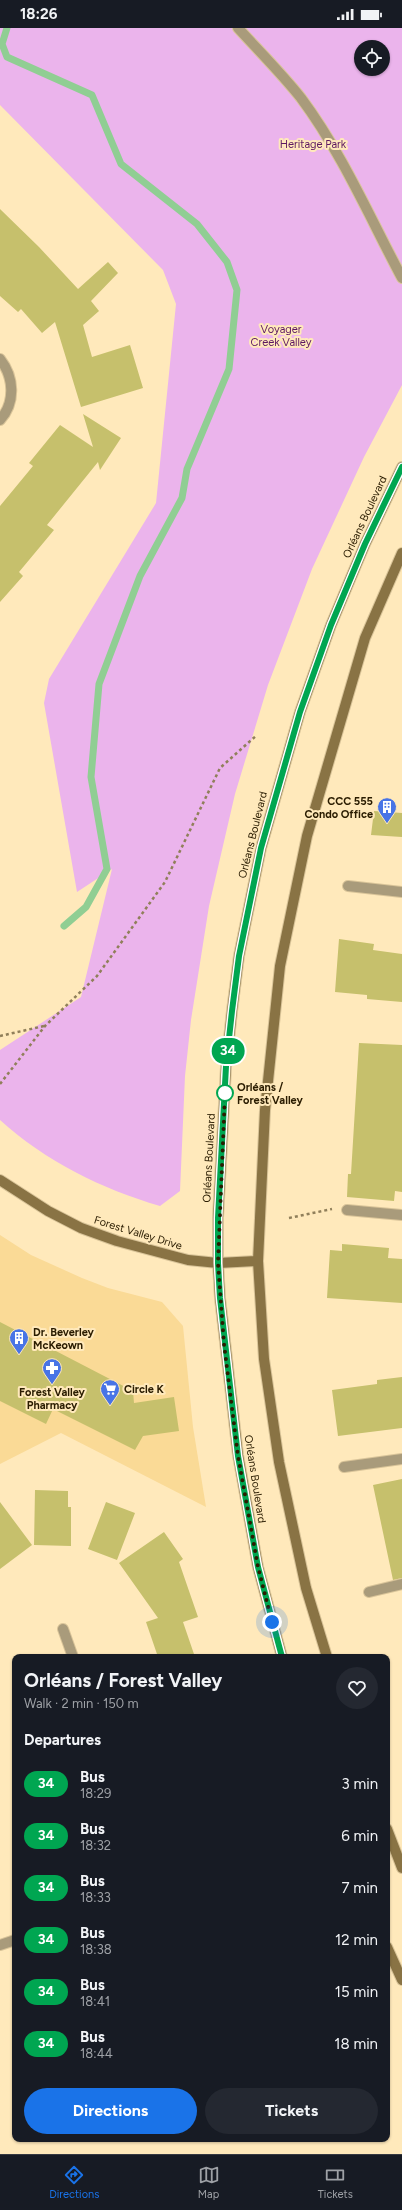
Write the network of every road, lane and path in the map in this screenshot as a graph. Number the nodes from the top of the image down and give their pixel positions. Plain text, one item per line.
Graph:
1 (238, 28) edge
2 (402, 278) edge
3 (0, 359) edge
4 (0, 420) edge
5 (402, 467) edge
6 (402, 553) edge
7 (257, 735) dead end
8 (348, 886) dead end
9 (402, 892) edge
10 (45, 1026) junction
11 (0, 1036) edge
12 (0, 1084) edge
13 (0, 1180) edge
14 (347, 1210) joint
15 (402, 1215) edge
16 (289, 1218) dead end
17 (258, 1261) junction
18 (218, 1263) junction
19 (402, 1459) edge
20 (344, 1467) dead end
21 (402, 1584) edge
22 (369, 1592) dead end
23 (64, 1629) dead end
24 (71, 1654) edge
25 (281, 1654) edge
26 (326, 1654) edge
27 (390, 1836) edge
28 (402, 1868) edge
29 (12, 1941) edge
30 (0, 1945) edge
31 (390, 1954) edge
32 (402, 1980) edge

1 - 2 street
3 - 4 street
5 - 18 main road, Orléans Boulevard
6 - 17 main road
7 - 10 path
8 - 9 street
10 - 11 path
10 - 12 path
13 - 18 main road, Forest Valley Drive
14 - 15 street
14 - 16 path
17 - 18 main road, Forest Valley Drive
17 - 26 main road
18 - 25 main road, Orléans Boulevard
19 - 20 street
21 - 22 street
23 - 24 street
27 - 28 main road
29 - 30 street
31 - 32 main road

